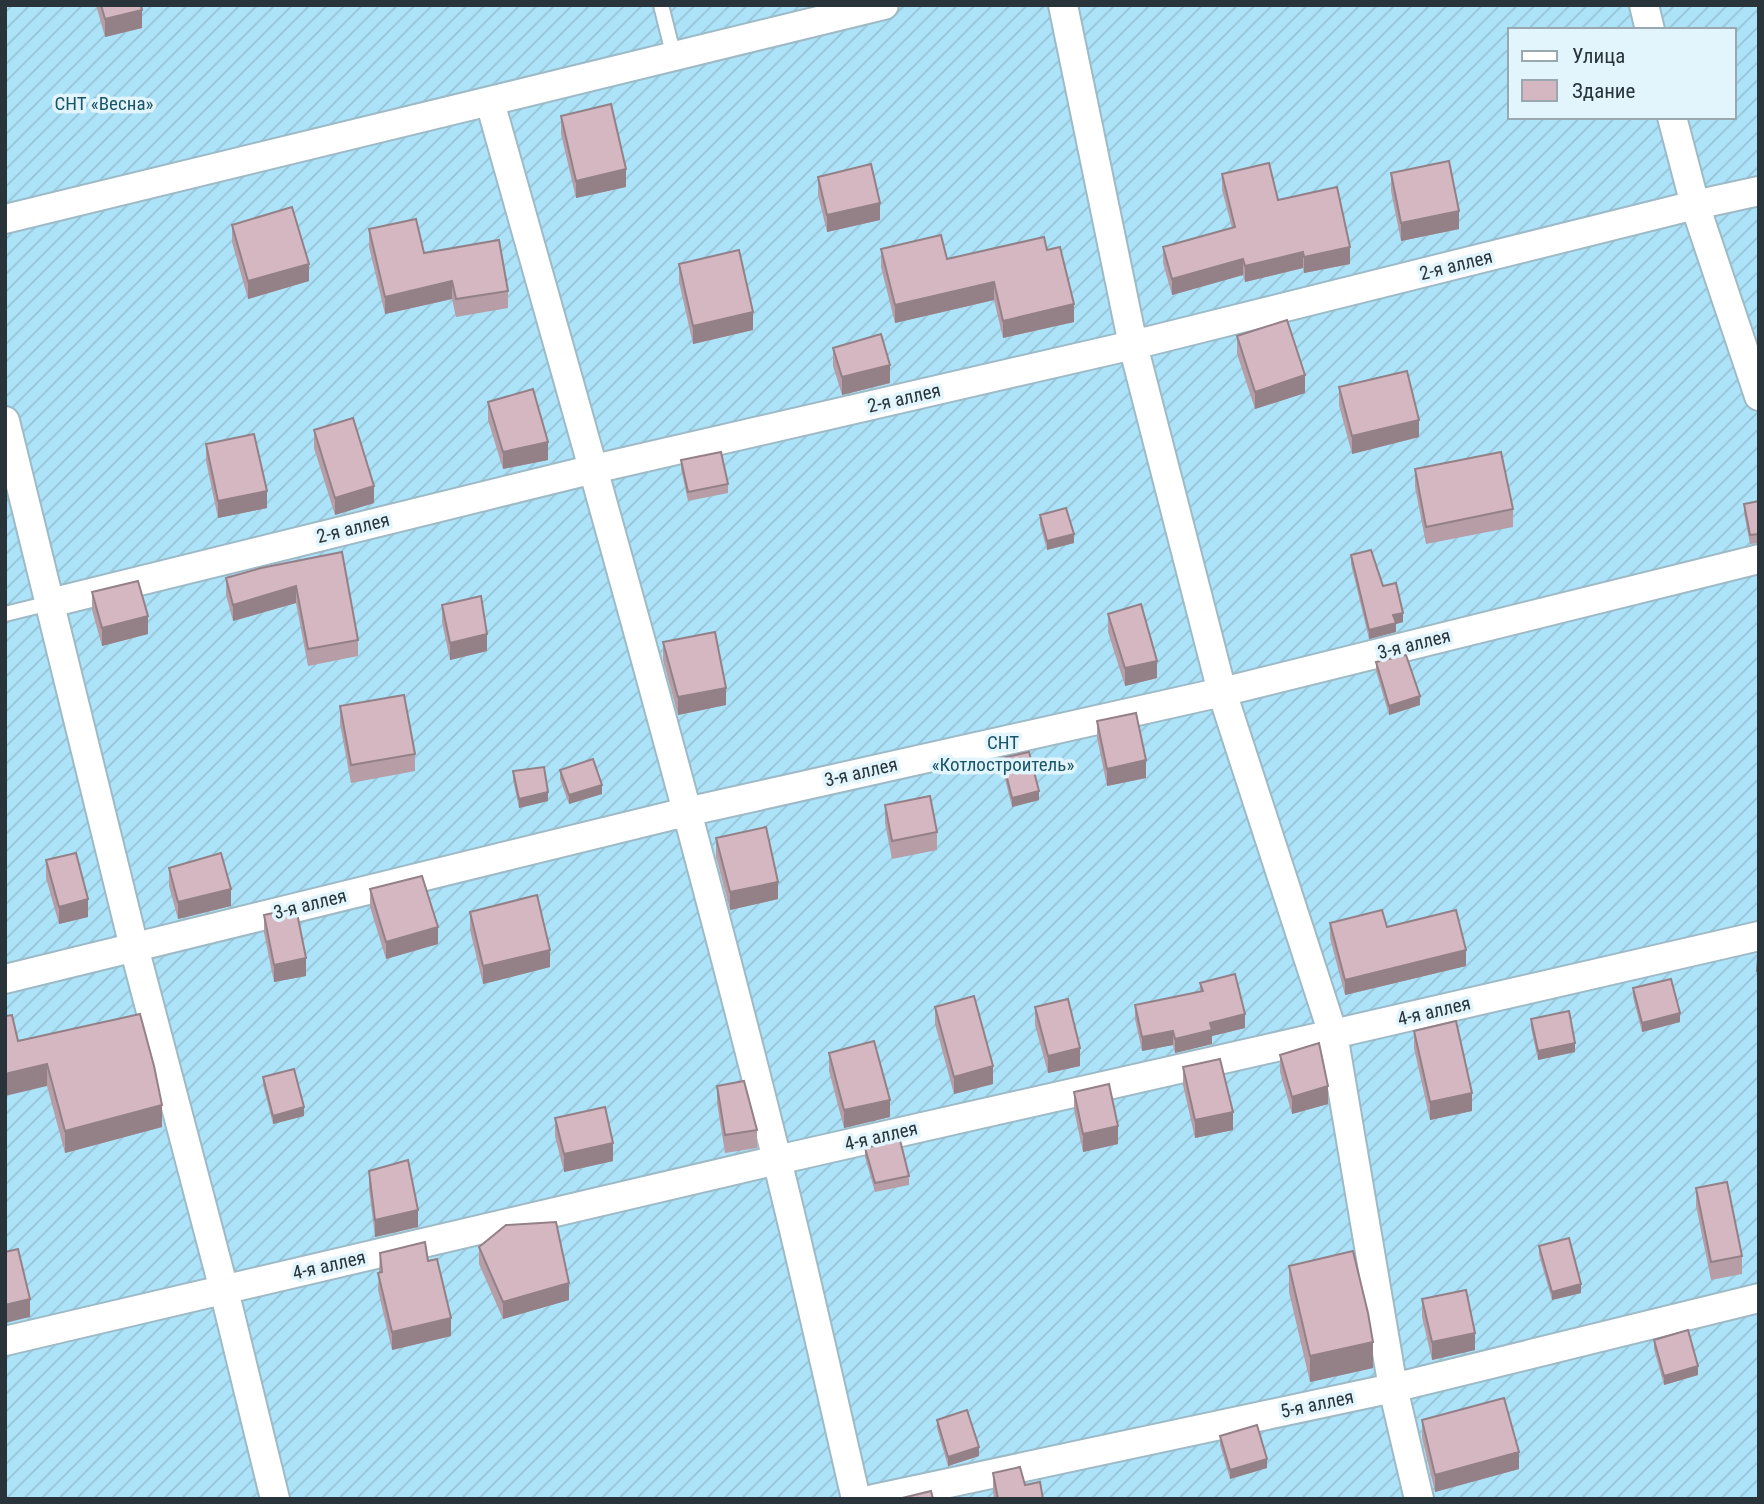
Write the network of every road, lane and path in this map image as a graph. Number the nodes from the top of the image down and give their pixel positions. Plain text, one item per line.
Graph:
1 (661, 5) edge
2 (884, 5) edge
3 (1063, 5) edge
4 (1644, 5) edge
5 (1650, 28) edge
6 (674, 57) junction
7 (490, 102) junction
8 (1673, 119) edge
9 (1759, 191) edge
10 (1695, 205) junction
11 (5, 219) edge
12 (1133, 345) junction
13 (1759, 396) edge
14 (5, 421) edge
15 (594, 468) junction
16 (1759, 559) edge
17 (50, 603) junction
18 (5, 614) edge
19 (1222, 692) junction
20 (686, 811) junction
21 (1759, 936) edge
22 (134, 947) junction
23 (5, 979) edge
24 (1333, 1034) junction
25 (777, 1160) junction
26 (224, 1290) junction
27 (1759, 1298) edge
28 (5, 1341) edge
29 (1392, 1388) junction
30 (275, 1499) edge
31 (856, 1499) edge
32 (874, 1499) edge
33 (1419, 1499) edge

1 - 6 lane
2 - 6 street
3 - 12 street
4 - 5 street
6 - 7 street
7 - 11 street
7 - 15 street
8 - 10 street
9 - 10 street, 2-я аллея
10 - 12 street, 2-я аллея
10 - 13 street
12 - 15 street, 2-я аллея
12 - 19 street
14 - 17 street
15 - 17 street, 2-я аллея
15 - 20 street
16 - 19 street, 3-я аллея
17 - 18 lane
17 - 22 street
19 - 20 street, 3-я аллея
19 - 24 street
20 - 22 street, 3-я аллея
20 - 25 street
21 - 24 street, 4-я аллея
22 - 23 street, 3-я аллея
22 - 26 street
24 - 25 street, 4-я аллея
24 - 29 street
25 - 26 street, 4-я аллея
25 - 31 street
26 - 28 street, 4-я аллея
26 - 30 street
27 - 29 street, 5-я аллея
29 - 32 street, 5-я аллея
29 - 33 street

